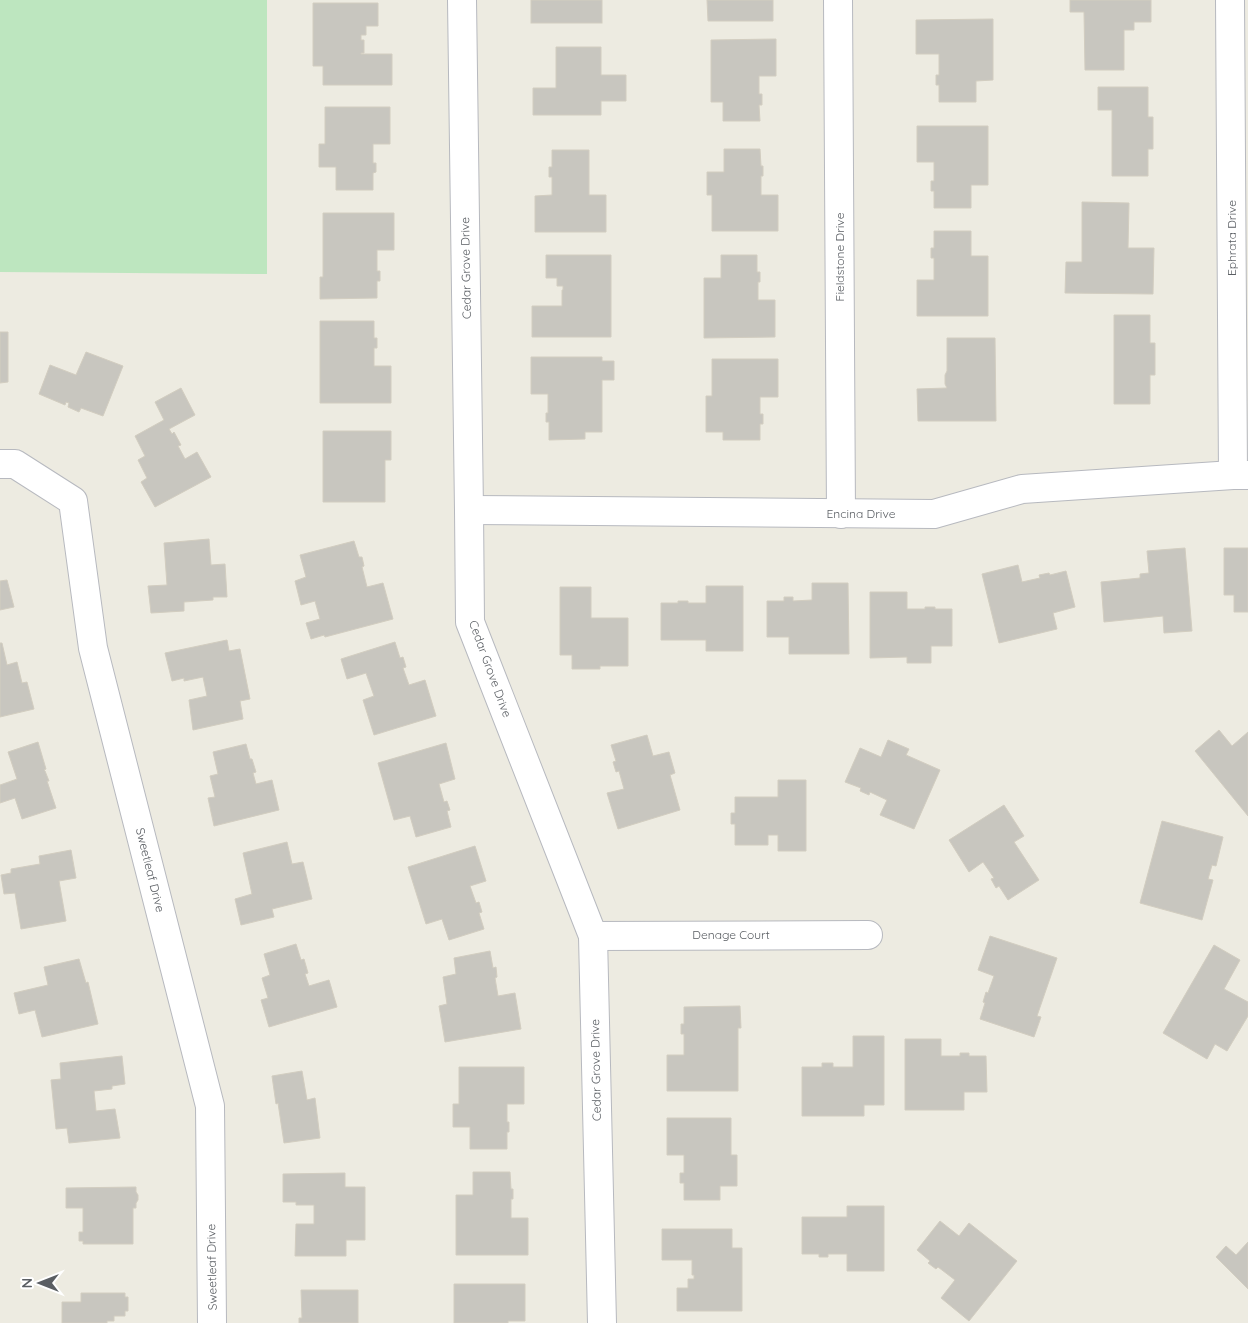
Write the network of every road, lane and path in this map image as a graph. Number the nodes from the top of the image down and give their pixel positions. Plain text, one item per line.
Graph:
1 (462, 0) edge
2 (838, 0) edge
3 (1230, 0) edge
4 (0, 464) edge
5 (1241, 475) edge
6 (469, 510) junction
7 (841, 514) junction
8 (868, 935) dead end
9 (593, 936) junction
10 (212, 1323) edge
11 (602, 1323) edge

1 - 6 street, Cedar Grove Drive
2 - 7 street, Fieldstone Drive
3 - 5 street, Ephrata Drive
4 - 10 street, Sweetleaf Drive
5 - 7 street, Encina Drive
6 - 7 street, Encina Drive
6 - 9 street, Cedar Grove Drive
8 - 9 street, Denage Court
9 - 11 street, Cedar Grove Drive

